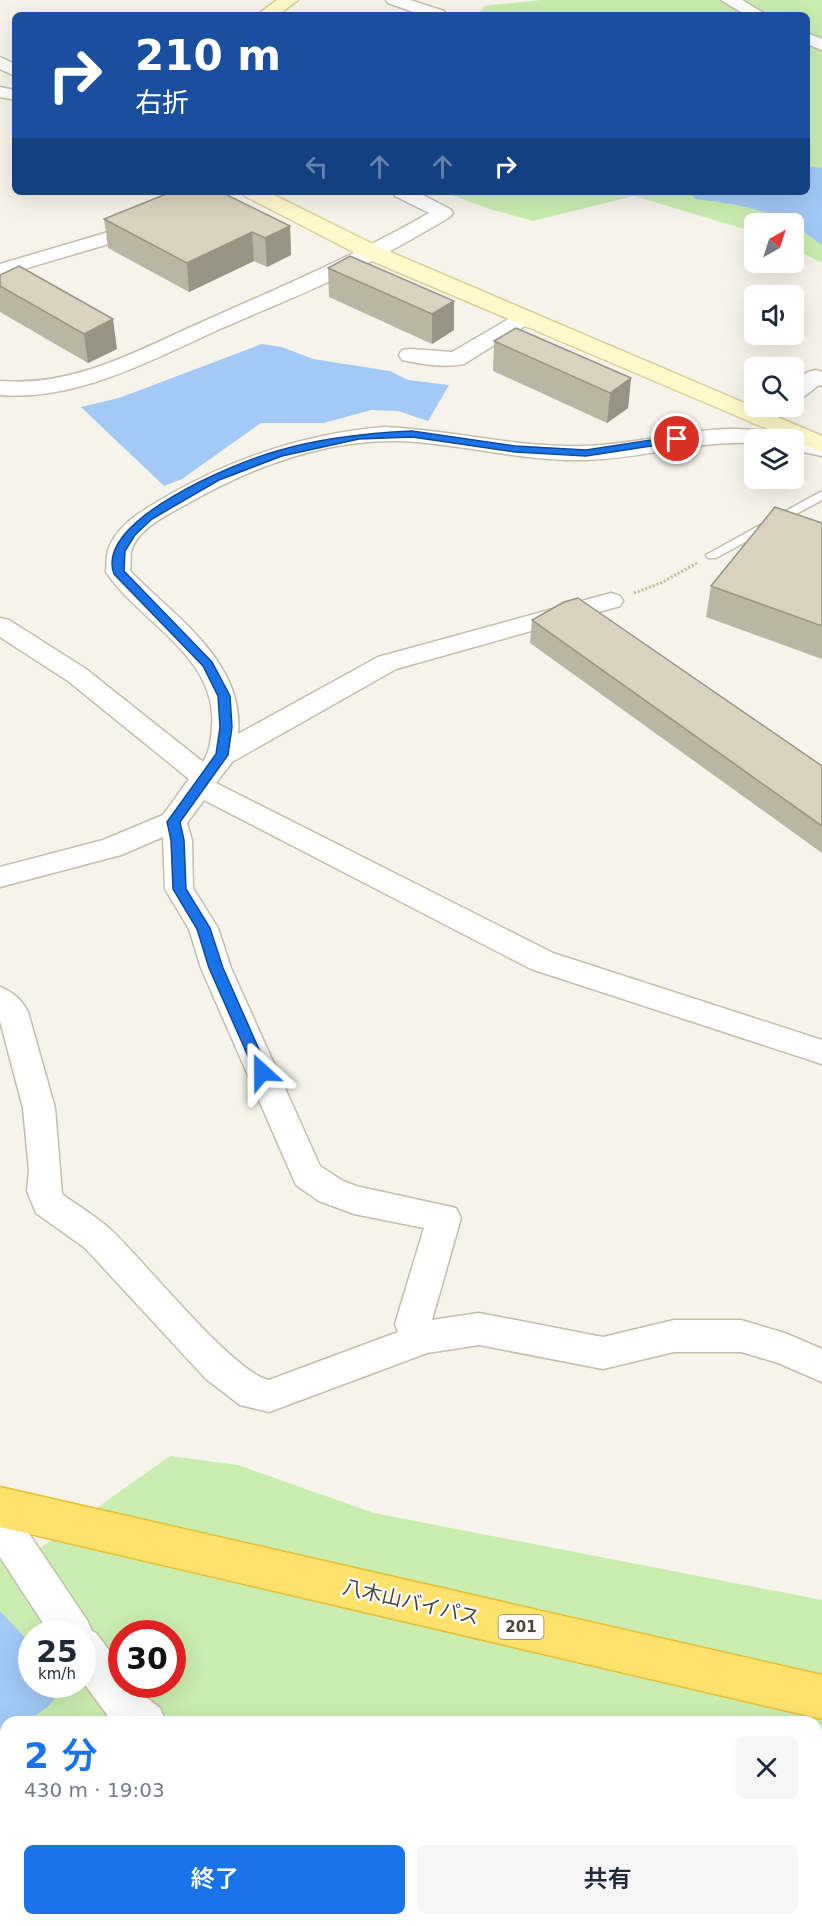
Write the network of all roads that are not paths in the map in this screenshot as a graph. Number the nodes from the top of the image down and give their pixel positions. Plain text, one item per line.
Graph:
1 (289, 0) edge
2 (394, 0) edge
3 (729, 0) edge
4 (271, 12) edge
5 (429, 12) edge
6 (753, 12) edge
7 (213, 195) edge
8 (258, 195) edge
9 (408, 195) edge
10 (373, 253) junction
11 (0, 270) edge
12 (526, 318) junction
13 (410, 355) dead end
14 (822, 379) edge
15 (804, 386) edge
16 (0, 388) edge
17 (744, 403) edge
18 (776, 417) edge
19 (744, 436) edge
20 (804, 444) edge
21 (822, 447) edge
22 (822, 495) edge
23 (712, 555) road end
24 (611, 601) road end
25 (0, 626) edge
26 (222, 755) junction
27 (201, 781) junction
28 (173, 822) junction
29 (0, 877) edge
30 (0, 999) edge
31 (822, 1052) edge
32 (418, 1340) junction
33 (822, 1366) edge
34 (0, 1507) edge
35 (0, 1523) edge
36 (64, 1620) edge
37 (96, 1666) edge
38 (822, 1697) edge
39 (133, 1716) edge

1 - 4 street
2 - 5 street
3 - 6 street
7 - 11 street
8 - 10 street
9 - 10 street
10 - 12 street
10 - 16 street
12 - 13 street
12 - 17 street
14 - 15 street
18 - 21 street
19 - 26 street
20 - 21 street
22 - 23 lane
24 - 26 street
25 - 27 street
26 - 27 street
27 - 28 street
27 - 31 street
28 - 29 street
28 - 32 street
30 - 32 street
32 - 33 street
34 - 38 highway, 八木山バイパス / 201
35 - 36 street
37 - 39 street

